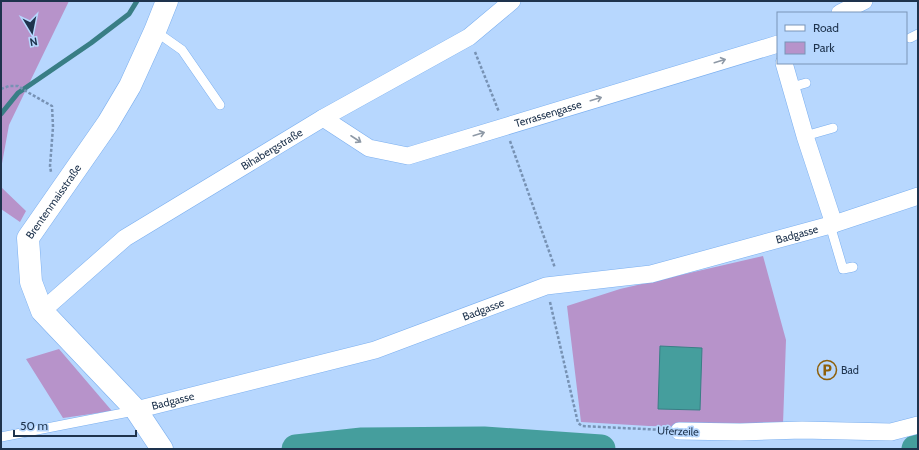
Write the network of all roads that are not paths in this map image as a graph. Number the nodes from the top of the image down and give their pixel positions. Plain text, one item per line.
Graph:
1 (167, 1) edge
2 (512, 1) edge
3 (864, 1) edge
4 (842, 12) edge
5 (155, 30) junction
6 (777, 44) edge
7 (785, 64) edge
8 (220, 105) dead end
9 (323, 118) junction
10 (832, 128) dead end
11 (805, 136) junction
12 (918, 198) edge
13 (832, 225) junction
14 (853, 266) dead end
15 (42, 311) junction
16 (136, 410) junction
17 (918, 425) edge
18 (678, 431) road end
19 (1, 438) edge
20 (162, 449) edge

1 - 5 street, Brentenmaisstraße
2 - 9 street, Bihabergstraße
3 - 4 street
5 - 8 lane
5 - 15 street, Brentenmaisstraße
9 -> 6 street, Terrassengasse
7 - 11 street, Badgasse
9 - 15 street, Bihabergstraße
10 - 11 lane
11 - 13 street, Badgasse
12 - 13 street, Badgasse
13 - 14 lane
13 - 16 street, Badgasse
15 - 16 street, Brentenmaisstraße
16 - 19 lane
16 - 20 street, Brentenmaisstraße
17 - 18 street, Uferzeile

